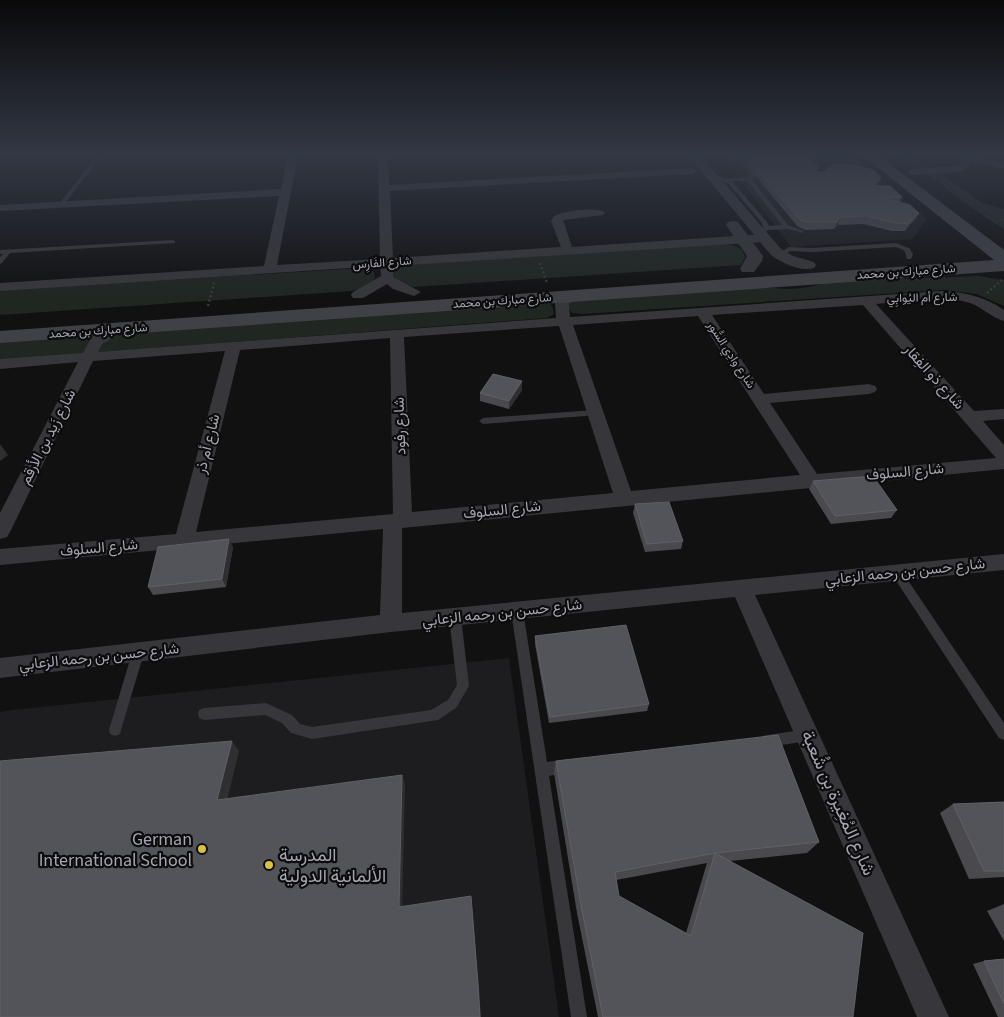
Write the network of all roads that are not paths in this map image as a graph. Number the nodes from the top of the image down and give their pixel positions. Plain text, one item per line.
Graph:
1 (63, 202) edge
2 (105, 202) edge
3 (283, 202) edge
4 (384, 202) edge
5 (736, 202) edge
6 (747, 202) edge
7 (769, 202) edge
8 (930, 202) edge
9 (946, 202) edge
10 (61, 205) junction
11 (0, 208) edge
12 (598, 213) dead end
13 (727, 217) dead end
14 (788, 227) junction
15 (963, 228) junction
16 (801, 232) dead end
17 (763, 233) junction
18 (744, 240) junction
19 (173, 242) dead end
20 (8, 251) junction
21 (568, 251) junction
22 (959, 251) junction
23 (1000, 251) edge
24 (0, 252) edge
25 (779, 255) junction
26 (0, 262) edge
27 (386, 263) junction
28 (808, 265) junction
29 (903, 265) junction
30 (748, 269) junction
31 (270, 270) junction
32 (387, 278) junction
33 (0, 287) edge
34 (545, 290) junction
35 (414, 292) junction
36 (358, 295) junction
37 (865, 299) junction
38 (565, 310) junction
39 (702, 311) junction
40 (1004, 317) edge
41 (0, 320) edge
42 (396, 333) junction
43 (0, 337) edge
44 (90, 343) junction
45 (233, 347) junction
46 (0, 364) edge
47 (868, 389) dead end
48 (760, 399) junction
49 (595, 413) junction
50 (1004, 414) edge
51 (969, 417) junction
52 (483, 422) dead end
53 (1004, 456) edge
54 (1004, 463) edge
55 (812, 480) junction
56 (624, 498) junction
57 (398, 520) junction
58 (0, 532) edge
59 (184, 541) junction
60 (0, 557) edge
61 (1004, 562) edge
62 (897, 573) junction
63 (742, 589) junction
64 (517, 611) junction
65 (455, 617) junction
66 (391, 624) junction
67 (138, 653) junction
68 (0, 668) edge
69 (204, 714) dead end
70 (115, 730) dead end
71 (1004, 734) edge
72 (808, 736) junction
73 (758, 742) edge
74 (581, 765) edge
75 (542, 770) junction
76 (579, 1017) edge
77 (933, 1017) edge

1 - 10 lane
2 - 10 street
3 - 31 street
4 - 27 street
5 - 17 street
6 - 17 lane
7 - 14 lane
8 - 15 main road
9 - 23 main road
10 - 11 street
12 - 21 street
13 - 18 street
14 - 16 lane
14 - 17 lane
15 - 22 main road
15 - 23 main road
17 - 18 street, شارع الفَارِس
17 - 25 street
18 - 21 street, شارع الفَارِس
18 - 30 street
19 - 20 lane
20 - 24 lane
20 - 26 lane
21 - 27 street, شارع الفَارِس
22 - 23 main road, شارع مبارك بن محمد
22 - 29 main road, شارع مبارك بن محمد
23 - 29 main road
25 - 28 street
25 - 29 lane
27 - 31 street, شارع الفَارِس
27 - 32 street
28 - 29 main road, شارع مبارك بن محمد
28 - 30 main road, شارع مبارك بن محمد
29 - 38 main road, شارع مبارك بن محمد
30 - 34 main road, شارع مبارك بن محمد
31 - 33 street, شارع الفَارِس
32 - 35 street
32 - 36 street
34 - 35 main road, شارع مبارك بن محمد
34 - 38 main road, شارع مبارك بن محمد
34 - 44 main road, شارع مبارك بن محمد
35 - 36 main road, شارع مبارك بن محمد
36 - 41 main road, شارع مبارك بن محمد
37 - 39 street
37 - 40 street, شارع أم اليُوابِي
37 - 51 street, شارع ذو الفِقار
38 - 39 street
38 - 42 street
38 - 49 street
39 - 48 street, شارع وادِي السُّور
42 - 45 street
42 - 57 street, شارع رفود
43 - 44 main road, شارع مبارك بن محمد
44 - 45 street
44 - 46 street
44 - 58 street, شارع زَيد بن الأرقم
45 - 59 street, شارع أم ذر
47 - 48 street, شارع وادِي السُّور
48 - 55 street, شارع وادِي السُّور
49 - 52 lane
49 - 56 street
50 - 51 street
51 - 53 street, شارع ذو الفِقار
54 - 55 street, شارع السلوف
55 - 56 street, شارع السلوف
56 - 57 street, شارع السلوف
57 - 59 street, شارع السلوف
57 - 66 street, شارع رفود
59 - 60 street, شارع السلوف
61 - 62 street, شارع حسن بن رحمه الزعابي
62 - 63 street, شارع حسن بن رحمه الزعابي
62 - 71 lane
63 - 64 street, شارع حسن بن رحمه الزعابي
63 - 72 street, شارع المُغِيرة بن شُعبة
64 - 65 street, شارع حسن بن رحمه الزعابي
64 - 75 lane
65 - 66 street, شارع حسن بن رحمه الزعابي
65 - 69 lane
66 - 67 street, شارع حسن بن رحمه الزعابي
67 - 68 street, شارع حسن بن رحمه الزعابي
67 - 70 lane
72 - 73 lane
72 - 77 street, شارع المُغِيرة بن شُعبة
74 - 75 lane
75 - 76 lane

